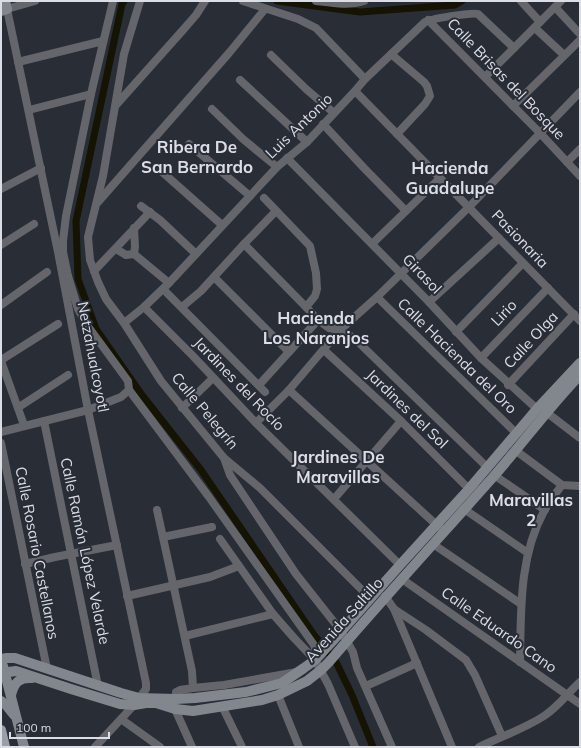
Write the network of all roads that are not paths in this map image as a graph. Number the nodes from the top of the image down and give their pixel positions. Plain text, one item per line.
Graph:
1 (35, 1) edge
2 (113, 1) edge
3 (140, 1) edge
4 (205, 1) edge
5 (243, 1) edge
6 (316, 1) edge
7 (361, 1) edge
8 (521, 1) edge
9 (558, 4) edge
10 (4, 7) edge
11 (265, 9) junction
12 (428, 20) junction
13 (537, 25) junction
14 (580, 34) edge
15 (580, 40) edge
16 (103, 41) junction
17 (514, 48) junction
18 (391, 54) junction
19 (271, 55) dead end
20 (564, 55) junction
21 (18, 62) junction
22 (485, 77) junction
23 (364, 79) junction
24 (240, 80) dead end
25 (355, 92) junction
26 (580, 92) edge
27 (91, 94) junction
28 (115, 106) junction
29 (513, 106) junction
30 (212, 109) dead end
31 (29, 110) junction
32 (334, 113) junction
33 (323, 124) junction
34 (540, 133) junction
35 (397, 134) junction
36 (306, 142) junction
37 (189, 144) dead end
38 (580, 149) edge
39 (287, 158) junction
40 (567, 162) junction
41 (277, 167) junction
42 (41, 168) junction
43 (160, 170) dead end
44 (580, 176) edge
45 (440, 178) junction
46 (1, 189) edge
47 (250, 196) junction
48 (264, 198) dead end
49 (97, 203) junction
50 (141, 206) dead end
51 (469, 207) junction
52 (406, 211) junction
53 (150, 212) junction
54 (276, 212) junction
55 (34, 224) dead end
56 (222, 225) junction
57 (134, 228) junction
58 (499, 238) junction
59 (244, 244) junction
60 (372, 244) junction
61 (1, 245) edge
62 (116, 249) junction
63 (134, 254) junction
64 (196, 254) junction
65 (523, 263) junction
66 (94, 271) junction
67 (47, 272) dead end
68 (401, 273) junction
69 (214, 277) junction
70 (169, 283) junction
71 (548, 288) junction
72 (167, 293) dead end
73 (377, 297) junction
74 (429, 302) junction
75 (1, 305) edge
76 (306, 307) junction
77 (144, 308) junction
78 (182, 308) junction
79 (577, 318) edge
80 (318, 320) junction
81 (124, 323) junction
82 (58, 324) dead end
83 (340, 330) junction
84 (456, 332) junction
85 (324, 350) junction
86 (289, 352) junction
87 (481, 358) junction
88 (1, 361) edge
89 (580, 363) edge
90 (68, 375) dead end
91 (580, 375) edge
92 (213, 378) junction
93 (508, 385) junction
94 (129, 390) junction
95 (289, 390) junction
96 (18, 407) junction
97 (182, 408) junction
98 (88, 410) junction
99 (541, 410) junction
100 (44, 421) junction
101 (401, 421) junction
102 (256, 423) junction
103 (24, 425) junction
104 (1, 432) edge
105 (517, 434) junction
106 (580, 438) edge
107 (1, 443) edge
108 (515, 450) junction
109 (224, 458) junction
110 (367, 461) junction
111 (491, 472) junction
112 (562, 485) junction
113 (580, 486) edge
114 (469, 489) junction
115 (334, 499) junction
116 (464, 509) junction
117 (157, 510) dead end
118 (545, 510) junction
119 (212, 527) dead end
120 (441, 528) junction
121 (163, 537) junction
122 (220, 539) dead end
123 (433, 544) junction
124 (117, 546) junction
125 (528, 553) junction
126 (71, 554) junction
127 (25, 564) junction
128 (400, 565) junction
129 (239, 566) junction
130 (402, 579) junction
131 (173, 585) junction
132 (127, 596) junction
133 (385, 596) junction
134 (370, 598) junction
135 (521, 604) junction
136 (394, 609) junction
137 (273, 614) junction
138 (339, 633) junction
139 (185, 636) junction
140 (345, 644) junction
141 (1, 659) edge
142 (315, 660) junction
143 (520, 662) junction
144 (416, 663) junction
145 (46, 669) junction
146 (321, 670) junction
147 (299, 672) junction
148 (3, 673) edge
149 (40, 679) junction
150 (580, 682) edge
151 (98, 686) junction
152 (366, 686) junction
153 (193, 688) junction
154 (11, 695) junction
155 (278, 695) junction
156 (566, 695) junction
157 (1, 701) edge
158 (136, 702) junction
159 (175, 704) junction
160 (580, 704) edge
161 (222, 706) junction
162 (121, 719) junction
163 (17, 720) junction
164 (1, 730) edge
165 (502, 736) junction
166 (5, 747) edge
167 (24, 747) edge
168 (95, 747) edge
169 (160, 747) edge
170 (192, 747) edge
171 (242, 747) edge
172 (299, 747) edge
173 (355, 747) edge
174 (392, 747) edge
175 (452, 747) edge
176 (479, 747) edge

1 - 10 street
2 - 16 street
3 - 28 street
4 - 28 street
5 - 11 street
6 - 7 street
8 - 13 street
9 - 13 street
9 - 14 street
10 - 21 street, Netzahualcoyotl
11 - 23 street
11 - 49 street
12 - 17 street
12 - 18 street, Luis Antonio
12 - 22 street, Calle Brisas del Bosque
13 - 17 street
13 - 20 street
15 - 20 street
16 - 21 street
16 - 27 street
17 - 22 street
18 - 23 street, Luis Antonio
18 - 35 street
19 - 32 street
20 - 29 street
21 - 31 street, Netzahualcoyotl
22 - 29 street, Calle Brisas del Bosque
23 - 25 street, Luis Antonio
24 - 36 street
25 - 32 street, Luis Antonio
25 - 35 street, Pasionaria
26 - 34 street
27 - 31 street
27 - 94 street
28 - 49 street
29 - 34 street, Calle Brisas del Bosque
30 - 41 street
31 - 42 street, Netzahualcoyotl
32 - 33 street, Luis Antonio
33 - 36 street, Luis Antonio
33 - 52 street
34 - 40 street, Calle Brisas del Bosque
34 - 51 street
35 - 45 street, Pasionaria
36 - 39 street, Luis Antonio
37 - 47 street
38 - 40 street
39 - 41 street, Luis Antonio
39 - 60 street, Girasol
40 - 44 street, Calle Brisas del Bosque
41 - 47 street, Luis Antonio
42 - 46 street
42 - 98 street, Netzahualcoyotl
43 - 56 street
45 - 51 street, Pasionaria
45 - 52 street
47 - 56 street, Luis Antonio
48 - 54 street
49 - 66 street, Calle Pelegrín
50 - 53 street
51 - 58 street, Pasionaria
51 - 68 street
52 - 60 street
53 - 57 street
53 - 64 street
54 - 59 street
54 - 76 street
55 - 61 street
56 - 64 street, Luis Antonio
57 - 62 street
57 - 63 street
58 - 65 street, Pasionaria
58 - 74 street
59 - 69 street
59 - 76 street
60 - 68 street, Girasol
62 - 63 street
62 - 66 street
63 - 70 street
64 - 70 street, Luis Antonio
65 - 71 street, Pasionaria
65 - 84 street
66 - 81 street, Calle Pelegrín
67 - 75 street
68 - 73 street
68 - 74 street, Girasol
69 - 78 street
69 - 86 street
70 - 77 street, Luis Antonio
71 - 79 street, Pasionaria
71 - 87 street, Lirio
72 - 78 street
73 - 83 street
73 - 105 street, Calle Hacienda del Oro
74 - 84 street, Girasol
76 - 80 street
77 - 81 street, Luis Antonio
77 - 92 street, Jardines del Rocío
78 - 86 street
79 - 93 street, Calle Olga
80 - 83 street
80 - 86 street
81 - 97 street, Calle Pelegrín
82 - 88 street
83 - 85 street
83 - 111 street
84 - 87 street, Girasol
85 - 95 street
85 - 101 street, Jardines del Sol
87 - 93 street, Girasol
88 - 96 street
89 - 99 street, Avenida Saltillo
90 - 96 street
91 - 99 street, Avenida Saltillo
92 - 97 street
92 - 102 street, Jardines del Rocío
93 - 99 street, Girasol
94 - 98 street
94 - 142 street
95 - 102 street
95 - 110 street
96 - 103 street
97 - 109 street, Calle Pelegrín
98 - 100 street
98 - 124 street, Netzahualcoyotl
99 - 105 street, Avenida Saltillo
99 - 106 street, Girasol
99 - 108 street, Avenida Saltillo
100 - 103 street
100 - 126 street, Calle Ramón López Velarde
101 - 110 street
101 - 114 street, Jardines del Sol
102 - 115 street, Jardines del Rocío
103 - 104 street
105 - 111 street, Avenida Saltillo
107 - 127 street, Calle Rosario Castellanos
108 - 111 street, Avenida Saltillo
108 - 112 street
109 - 134 street, Calle Pelegrín
109 - 138 street
110 - 115 street
110 - 120 street
111 - 114 street, Avenida Saltillo
111 - 116 street, Avenida Saltillo
111 - 118 street
112 - 113 street
112 - 118 street
114 - 120 street, Avenida Saltillo
115 - 128 street, Jardines del Rocío
116 - 120 street, Avenida Saltillo
116 - 125 street
117 - 121 street
118 - 125 street
119 - 121 street
120 - 123 street, Avenida Saltillo
120 - 128 street, Avenida Saltillo
121 - 131 street
122 - 129 street
123 - 130 street, Avenida Saltillo
123 - 135 street
124 - 126 street
124 - 132 street, Netzahualcoyotl
125 - 135 street
126 - 127 street
126 - 151 street, Calle Ramón López Velarde
127 - 145 street, Calle Rosario Castellanos
128 - 134 street, Avenida Saltillo
129 - 131 street
129 - 137 street
130 - 133 street, Avenida Saltillo
130 - 143 street, Calle Eduardo Cano
131 - 132 street
131 - 139 street
132 - 158 street, Netzahualcoyotl
133 - 136 street
133 - 140 street, Avenida Saltillo
134 - 138 street, Avenida Saltillo
135 - 143 street
136 - 144 street
136 - 165 street
137 - 139 street
137 - 142 street
138 - 140 street
138 - 142 street, Avenida Saltillo
139 - 153 street
140 - 146 street, Avenida Saltillo
140 - 152 street
141 - 145 street, Avenida Saltillo
141 - 148 street
142 - 146 street
142 - 147 street, Avenida Saltillo
143 - 156 street, Calle Eduardo Cano
144 - 152 street
144 - 175 street
145 - 151 street, Avenida Saltillo
146 - 155 street, Avenida Saltillo
146 - 173 street
147 - 153 street
147 - 159 street, Avenida Saltillo
148 - 149 street, Avenida Saltillo
148 - 154 street
149 - 154 street
149 - 158 street, Avenida Saltillo
150 - 156 street
151 - 158 street, Avenida Saltillo
152 - 174 street
153 - 159 street
154 - 163 street
155 - 161 street, Avenida Saltillo
155 - 172 street
156 - 160 street, Calle Eduardo Cano
156 - 165 street
157 - 163 street
158 - 159 street, Avenida Saltillo
158 - 162 street
159 - 161 street, Avenida Saltillo
159 - 170 street
161 - 171 street
162 - 168 street
162 - 169 street
163 - 167 street
164 - 166 main road
165 - 176 street

